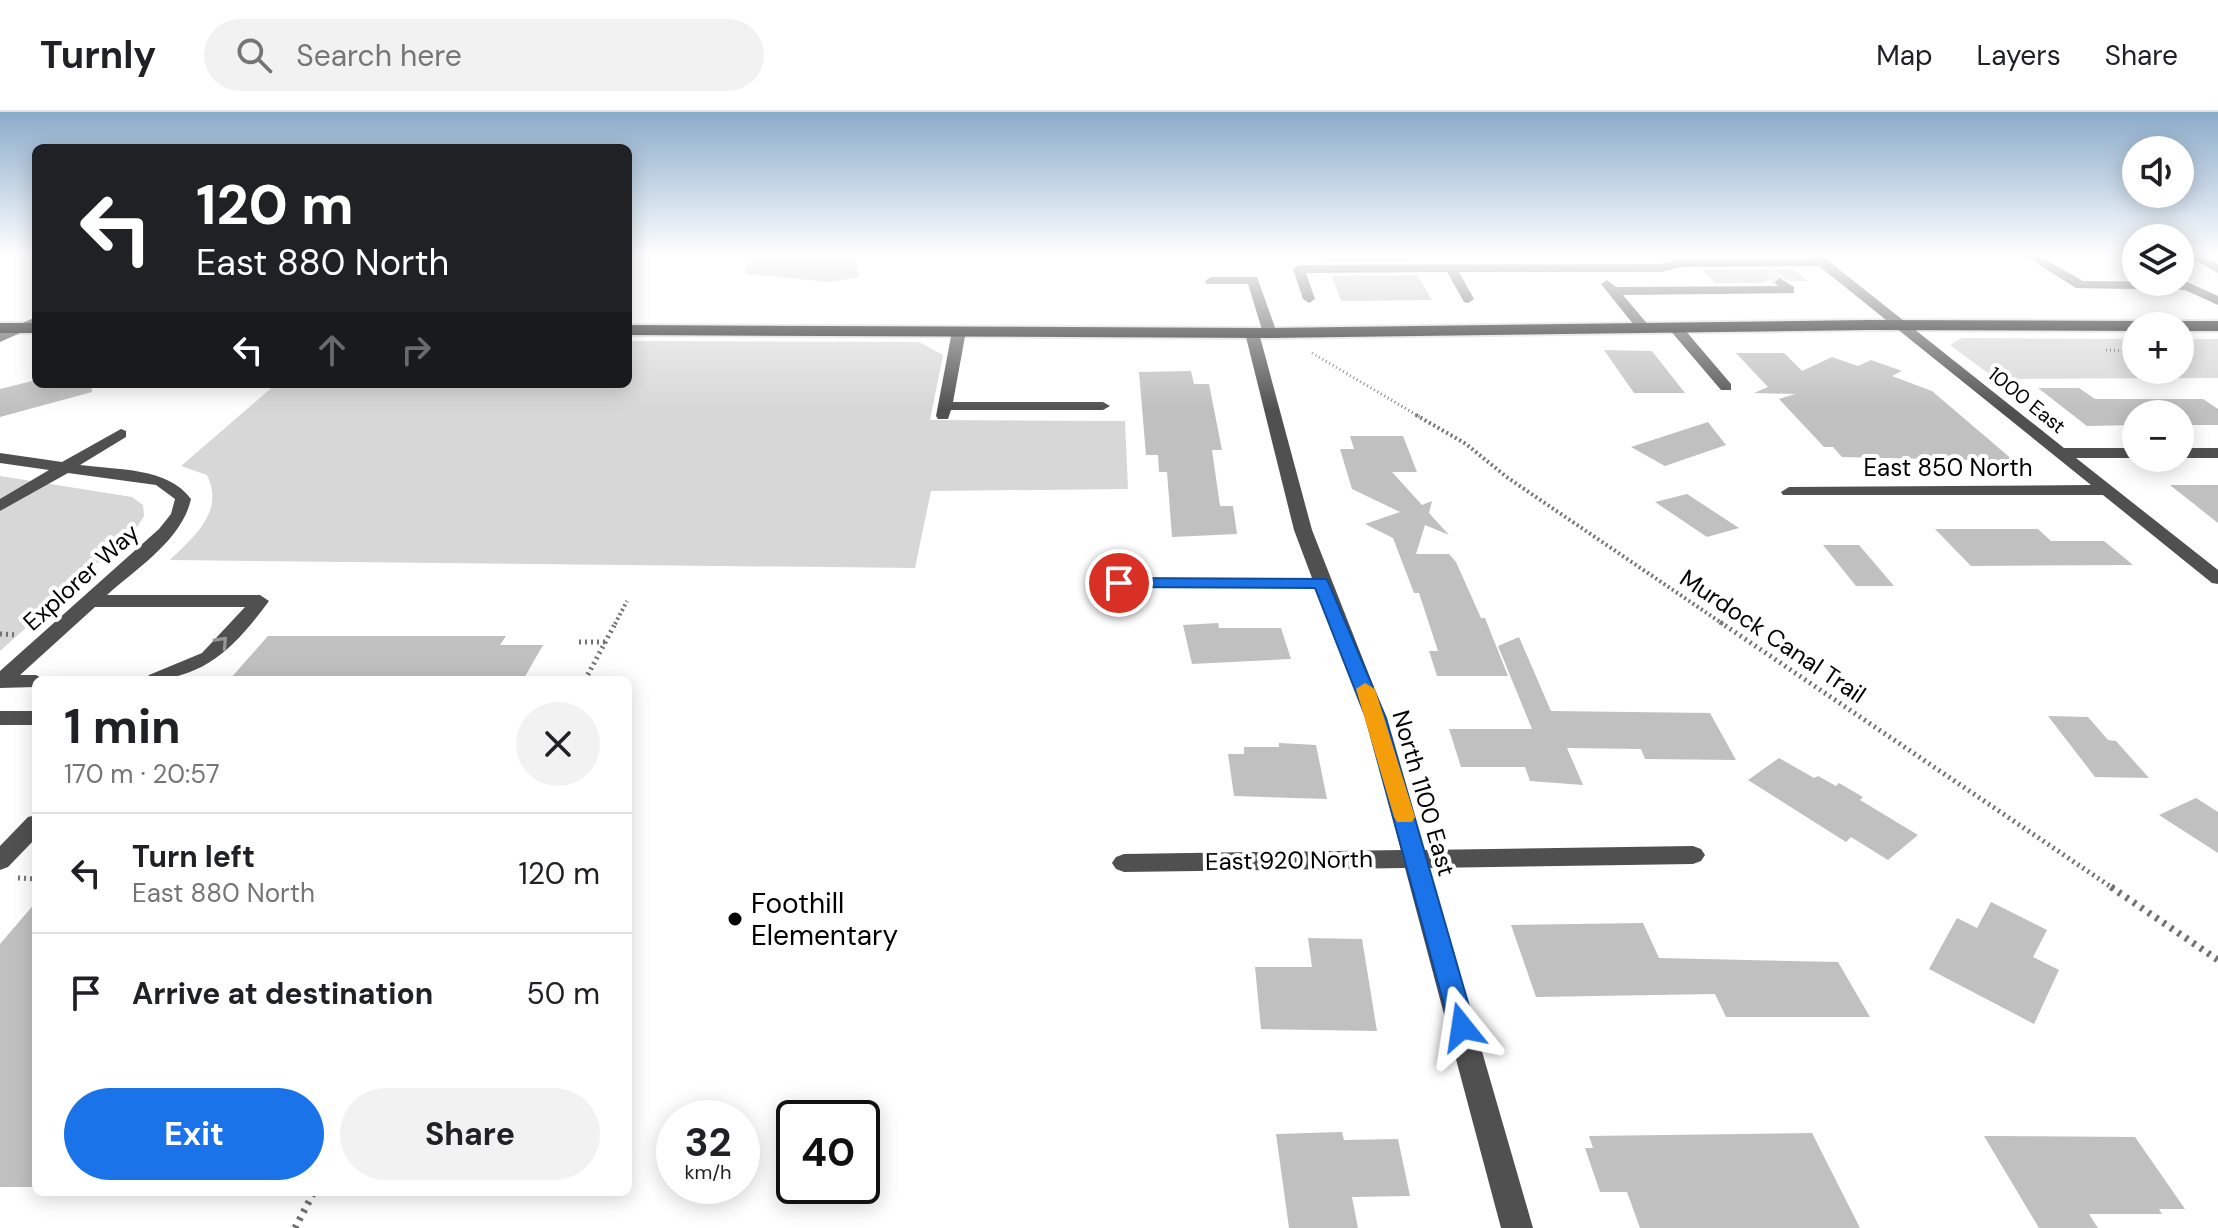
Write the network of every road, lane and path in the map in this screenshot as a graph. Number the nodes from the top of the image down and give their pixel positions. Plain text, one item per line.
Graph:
1 (1257, 306) edge
2 (1626, 306) edge
3 (1878, 306) edge
4 (1902, 325) junction
5 (32, 326) edge
6 (32, 326) edge
7 (1674, 326) junction
8 (2122, 326) edge
9 (2194, 326) edge
10 (2218, 326) edge
11 (32, 327) edge
12 (1643, 327) junction
13 (0, 328) edge
14 (632, 330) edge
15 (959, 331) junction
16 (1261, 333) junction
17 (0, 338) edge
18 (1306, 346) dead end
19 (0, 353) edge
20 (1726, 387) dead end
21 (1103, 406) dead end
22 (121, 434) dead end
23 (2061, 453) junction
24 (2122, 453) edge
25 (2194, 453) edge
26 (2218, 453) edge
27 (0, 458) edge
28 (66, 466) junction
29 (2107, 490) junction
30 (1789, 492) dead end
31 (0, 506) edge
32 (2218, 579) edge
33 (1119, 583) dead end
34 (1322, 583) junction
35 (90, 601) junction
36 (627, 601) dead end
37 (579, 642) dead end
38 (606, 642) junction
39 (165, 676) edge
40 (587, 676) edge
41 (32, 681) edge
42 (1, 682) edge
43 (0, 718) edge
44 (32, 718) edge
45 (32, 830) edge
46 (1693, 855) dead end
47 (1416, 857) junction
48 (1124, 863) dead end
49 (8, 870) edge
50 (32, 878) edge
51 (2218, 960) edge
52 (312, 1196) edge
53 (295, 1228) edge
54 (1517, 1228) edge

1 - 16 street, North 1100 East
2 - 12 street
3 - 4 street, 1000 East
4 - 7 highway
4 - 8 highway
4 - 23 street, 1000 East
5 - 13 highway
6 - 17 street
7 - 12 highway
7 - 20 street
9 - 10 highway
11 - 19 street
12 - 16 highway
14 - 15 highway
15 - 16 highway
15 - 21 street
16 - 34 street, North 1100 East
18 - 51 path, Murdock Canal Trail
22 - 28 street
23 - 24 street
23 - 29 street, 1000 East
25 - 26 street
27 - 28 street
28 - 31 street
28 - 35 street, Explorer Way
29 - 30 street, East 850 North
29 - 32 street, 1000 East
33 - 34 street
34 - 47 street, North 1100 East
39 -> 35 street
35 - 42 street, Explorer Way
36 - 38 path
37 - 38 path
38 - 40 path
41 - 42 street
43 - 44 street
45 - 49 street
46 - 47 street, East 920 North
47 - 48 street, East 920 North
47 - 54 street, North 1100 East
49 - 50 path
52 - 53 path

